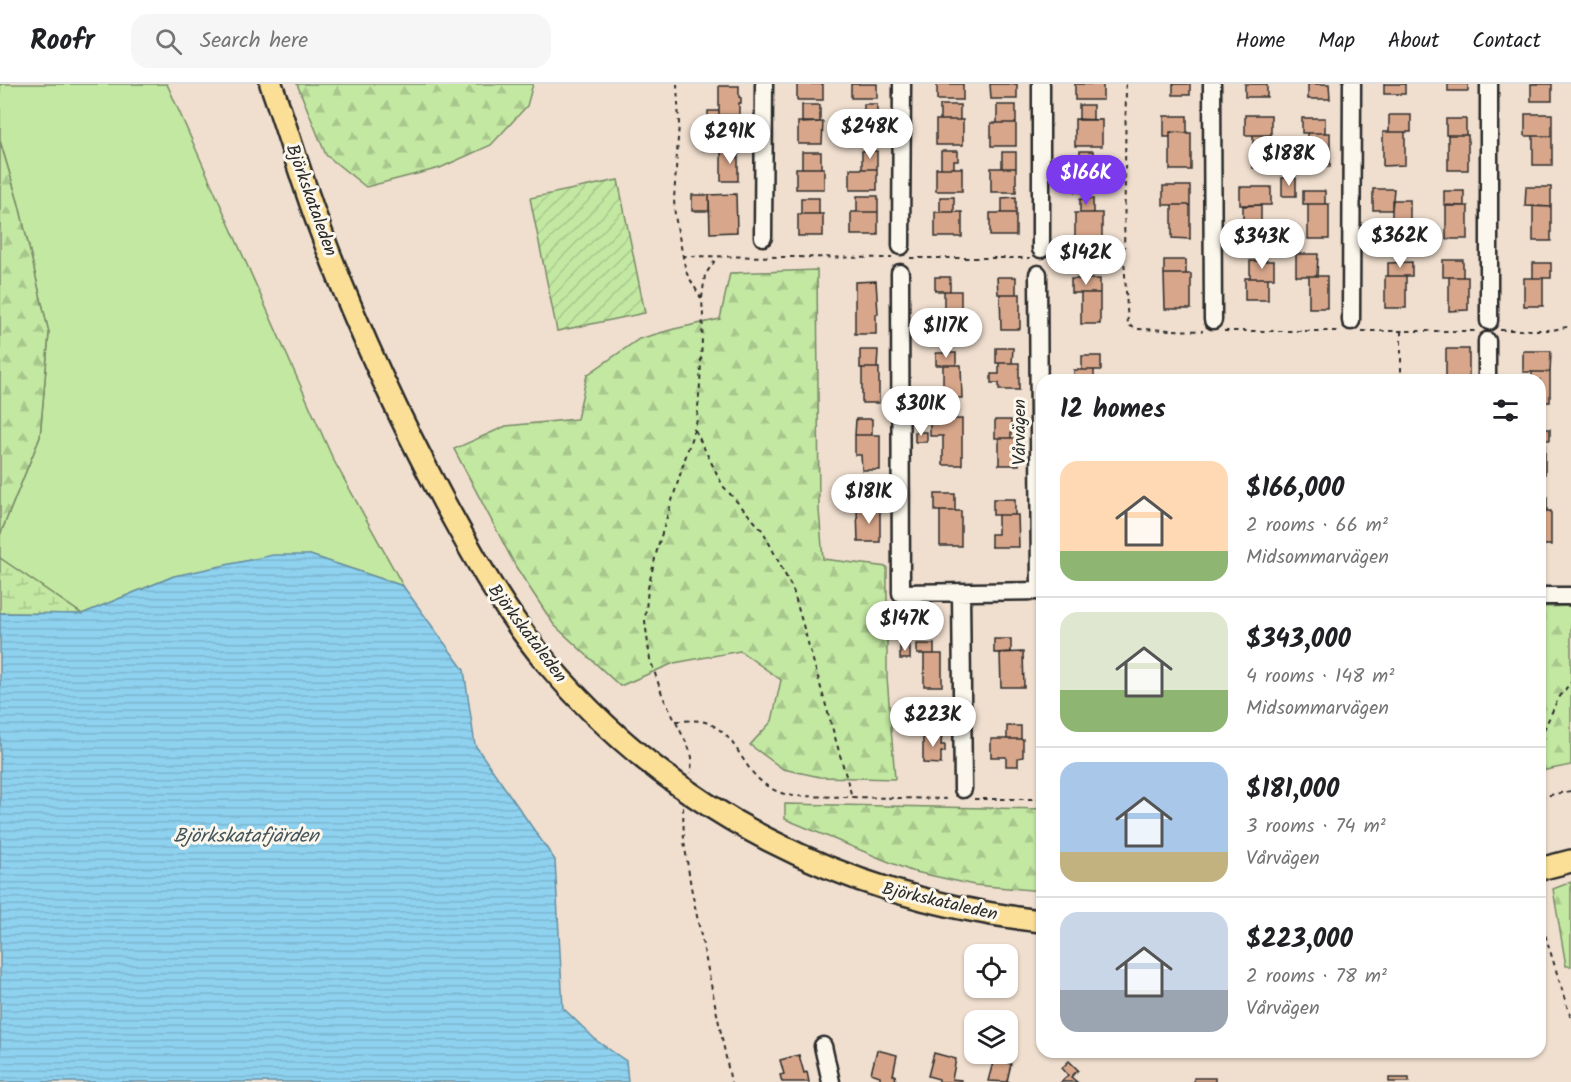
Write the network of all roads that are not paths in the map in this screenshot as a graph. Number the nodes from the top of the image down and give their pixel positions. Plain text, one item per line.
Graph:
1 (271, 84) edge
2 (764, 84) edge
3 (902, 84) edge
4 (1041, 84) edge
5 (1212, 84) edge
6 (1352, 84) edge
7 (1489, 84) edge
8 (762, 237) dead end
9 (901, 246) dead end
10 (1041, 249) dead end
11 (900, 273) dead end
12 (1038, 274) dead end
13 (1350, 327) road end
14 (1217, 328) road end
15 (1039, 374) edge
16 (1487, 374) edge
17 (1036, 591) edge
18 (961, 592) junction
19 (1546, 596) edge
20 (1571, 596) edge
21 (963, 796) road end
22 (1571, 852) edge
23 (1571, 861) edge
24 (1546, 867) edge
25 (1546, 867) edge
26 (1036, 920) edge
27 (823, 1046) dead end
28 (831, 1082) edge

1 - 26 main road, Björkskataleden
2 - 8 street
3 - 9 street
4 - 10 street
5 - 14 street
6 - 13 street
7 - 16 street
11 - 18 street, Vårvägen
12 - 15 street, Vårvägen
17 - 18 street, Vårvägen
18 - 21 street
19 - 20 street
22 - 24 main road
23 - 25 main road
27 - 28 street

